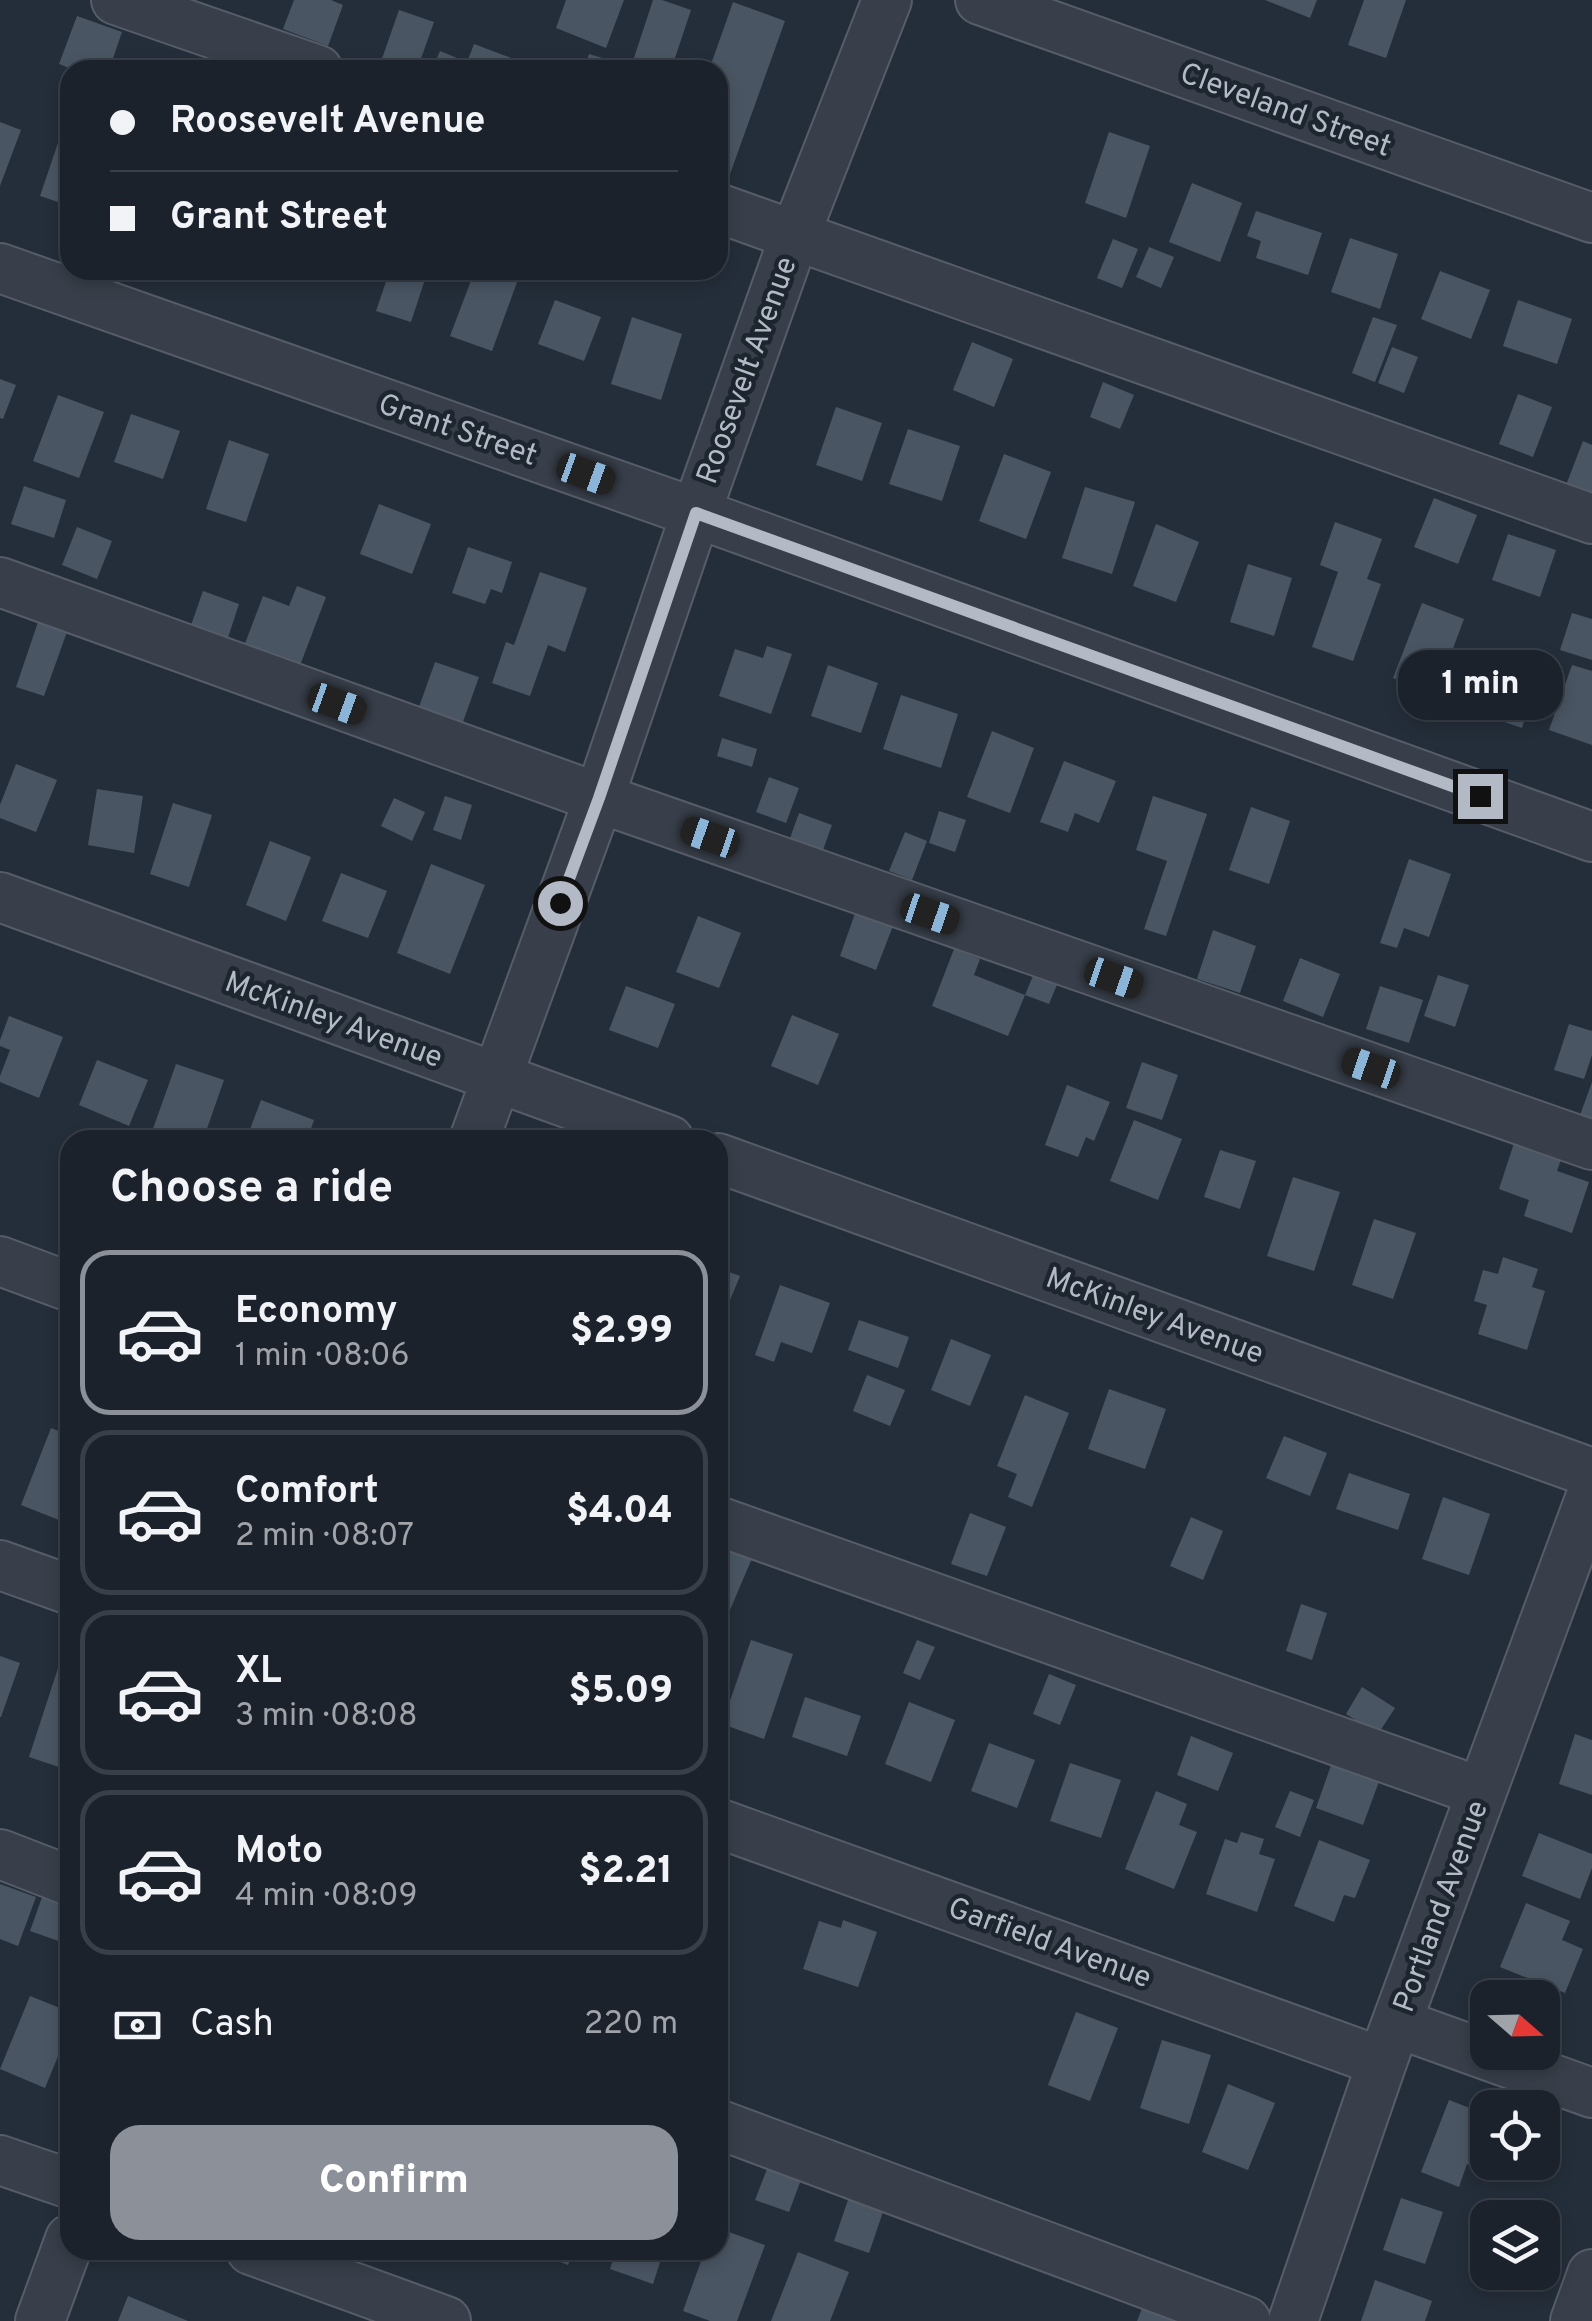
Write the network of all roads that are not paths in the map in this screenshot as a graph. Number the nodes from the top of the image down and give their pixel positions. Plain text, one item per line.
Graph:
1 (116, 0) edge
2 (888, 0) edge
3 (980, 0) edge
4 (289, 60) edge
5 (728, 212) edge
6 (1592, 218) edge
7 (795, 235) junction
8 (0, 268) edge
9 (696, 513) junction
10 (1592, 519) edge
11 (0, 582) edge
12 (599, 798) junction
13 (1592, 837) edge
14 (0, 897) edge
15 (496, 1078) junction
16 (478, 1130) edge
17 (640, 1130) edge
18 (1592, 1145) edge
19 (728, 1162) edge
20 (0, 1261) edge
21 (60, 1283) edge
22 (1592, 1473) edge
23 (1592, 1494) edge
24 (728, 1526) edge
25 (0, 1565) edge
26 (60, 1586) edge
27 (1481, 1792) junction
28 (728, 1825) edge
29 (0, 1854) edge
30 (60, 1877) edge
31 (1389, 2042) junction
32 (1592, 2094) edge
33 (728, 2128) edge
34 (0, 2160) edge
35 (60, 2181) edge
36 (62, 2260) edge
37 (279, 2260) edge
38 (1592, 2274) edge
39 (40, 2321) edge
40 (446, 2321) edge
41 (1246, 2321) edge
42 (1293, 2321) edge
43 (1575, 2321) edge

1 - 4 street
2 - 7 street, Roosevelt Avenue
3 - 6 street, Cleveland Street
5 - 7 street
7 - 9 street, Roosevelt Avenue
7 - 10 street
8 - 9 street, Grant Street
9 - 12 street, Roosevelt Avenue
9 - 13 street, Grant Street
11 - 12 street
12 - 15 street, Roosevelt Avenue
12 - 18 street
14 - 15 street, McKinley Avenue
15 - 16 street, Roosevelt Avenue
15 - 17 street, McKinley Avenue
19 - 22 street, McKinley Avenue
20 - 21 street
23 - 27 street, Portland Avenue
24 - 27 street
25 - 26 street
27 - 31 street, Portland Avenue
28 - 31 street, Garfield Avenue
29 - 30 street
31 - 32 street, Garfield Avenue
31 - 42 street, Portland Avenue
33 - 41 street
34 - 35 street
36 - 39 street
37 - 40 street
38 - 43 street

